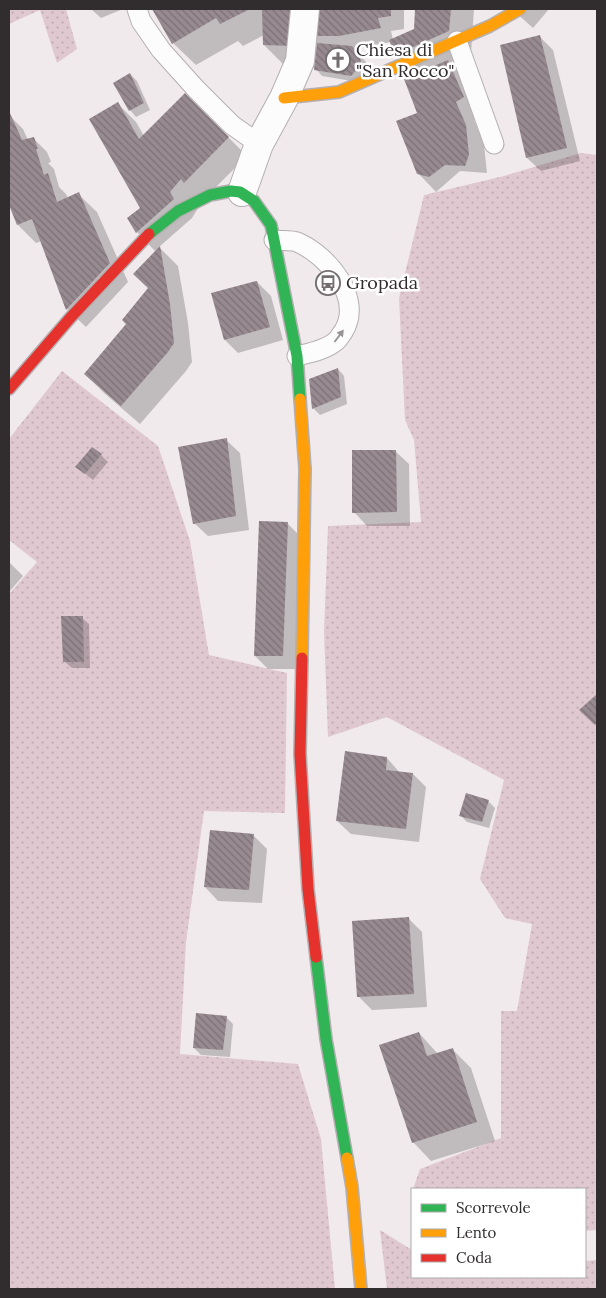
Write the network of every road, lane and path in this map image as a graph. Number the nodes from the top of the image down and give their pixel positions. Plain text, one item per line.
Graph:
1 (137, 9) edge
2 (304, 9) edge
3 (520, 9) edge
4 (457, 41) junction
5 (284, 98) junction
6 (259, 144) junction
7 (494, 144) dead end
8 (242, 192) junction
9 (274, 240) junction
10 (297, 356) junction
11 (9, 389) edge
12 (360, 1289) edge

1 - 6 lane
2 - 5 street
3 - 4 street
4 - 5 street
4 - 7 lane
5 - 6 street
6 - 8 street
8 - 9 street
8 - 11 street
9 - 10 street
10 -> 9 lane
10 - 12 street

